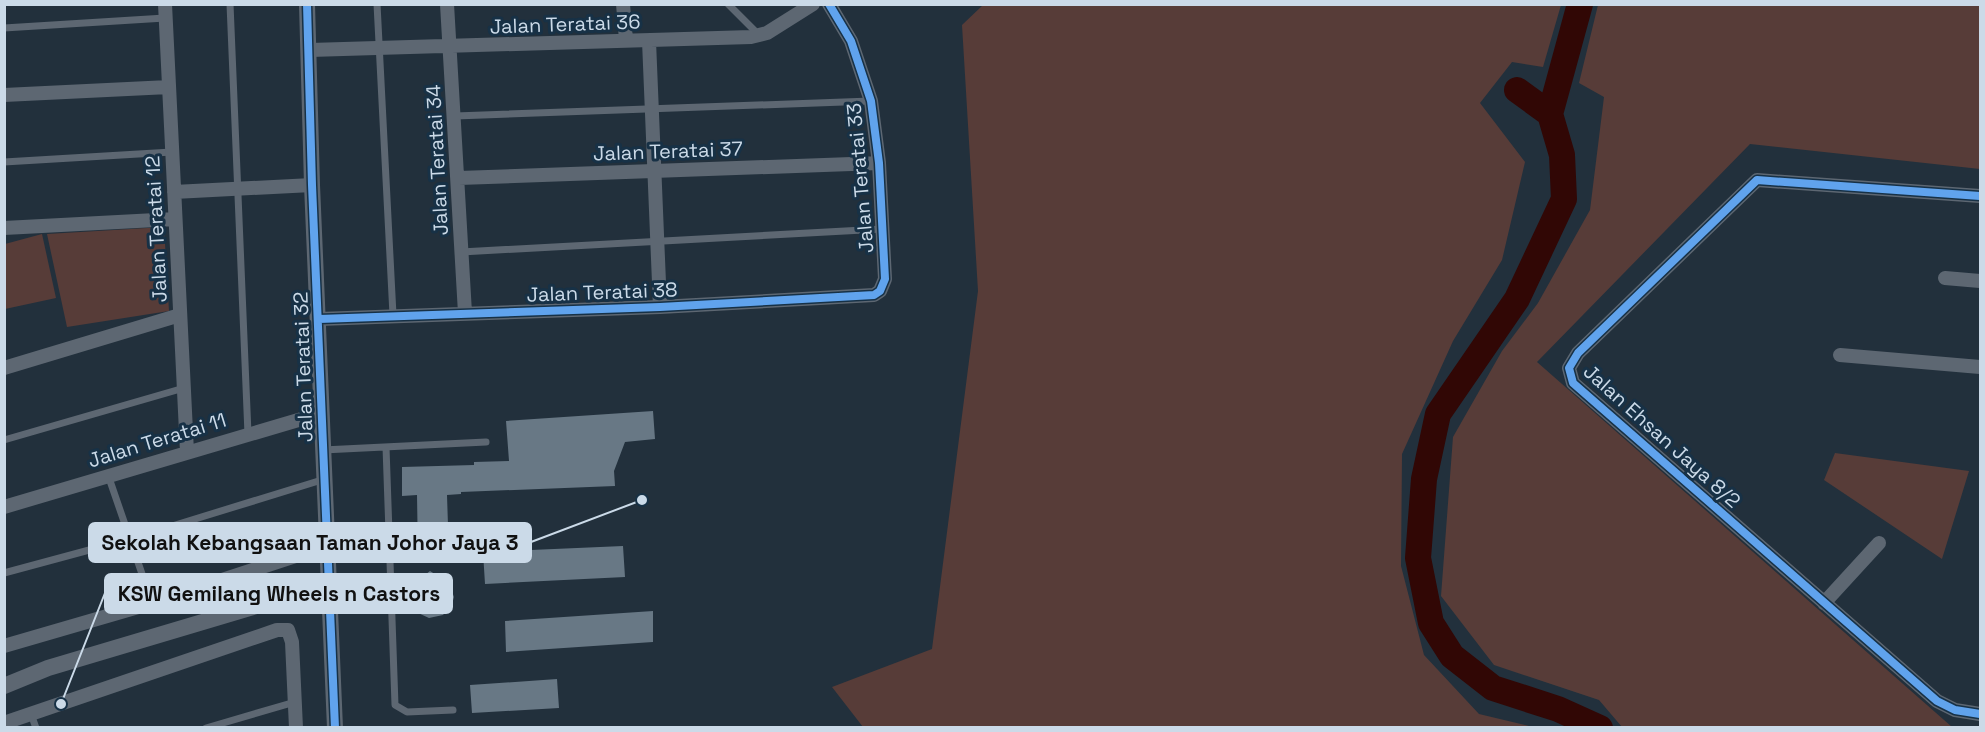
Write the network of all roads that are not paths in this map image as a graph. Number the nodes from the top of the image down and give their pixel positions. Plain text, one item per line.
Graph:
1 (230, 4) edge
2 (307, 4) edge
3 (377, 4) edge
4 (447, 4) edge
5 (623, 4) edge
6 (728, 4) edge
7 (813, 4) edge
8 (830, 4) edge
9 (165, 11) edge
10 (4, 28) edge
11 (759, 36) junction
12 (626, 40) junction
13 (649, 41) junction
14 (451, 47) junction
15 (380, 49) junction
16 (310, 51) junction
17 (169, 87) junction
18 (4, 95) edge
19 (872, 101) junction
20 (652, 109) junction
21 (455, 116) junction
22 (172, 152) junction
23 (4, 162) edge
24 (879, 163) junction
25 (655, 171) junction
26 (459, 178) junction
27 (312, 185) junction
28 (237, 191) junction
29 (174, 192) junction
30 (1980, 196) edge
31 (176, 219) junction
32 (4, 228) edge
33 (882, 230) junction
34 (657, 241) junction
35 (461, 252) junction
36 (1945, 278) dead end
37 (1980, 281) edge
38 (883, 286) joint
39 (660, 307) junction
40 (465, 313) junction
41 (180, 315) junction
42 (393, 315) junction
43 (319, 319) junction
44 (1840, 355) dead end
45 (4, 368) edge
46 (1980, 368) edge
47 (184, 388) junction
48 (322, 413) junction
49 (248, 434) junction
50 (4, 440) edge
51 (486, 442) dead end
52 (386, 447) junction
53 (323, 450) junction
54 (187, 452) junction
55 (108, 476) junction
56 (325, 479) junction
57 (4, 507) edge
58 (130, 540) junction
59 (1879, 543) dead end
60 (328, 545) junction
61 (4, 573) edge
62 (330, 584) junction
63 (152, 603) junction
64 (1824, 603) junction
65 (4, 646) edge
66 (4, 686) edge
67 (295, 702) junction
68 (453, 710) dead end
69 (31, 714) junction
70 (1980, 714) edge
71 (4, 723) edge
72 (36, 728) edge
73 (206, 728) edge
74 (296, 728) edge
75 (335, 728) edge

1 - 28 lane
2 - 16 street, Jalan Teratai 32
3 - 15 lane
4 - 14 street, Jalan Teratai 34
5 - 12 street
6 - 11 lane
7 - 11 street, Jalan Teratai 36
8 - 19 street, Jalan Teratai 33
9 - 10 lane
9 - 17 street, Jalan Teratai 12
11 - 13 street, Jalan Teratai 36
12 - 13 street, Jalan Teratai 36
12 - 14 street, Jalan Teratai 36
13 - 20 street
14 - 15 street, Jalan Teratai 36
14 - 21 street, Jalan Teratai 34
15 - 16 street, Jalan Teratai 36
15 - 42 lane
16 - 27 street, Jalan Teratai 32
17 - 18 street
17 - 22 street, Jalan Teratai 12
19 - 20 lane
19 - 24 street, Jalan Teratai 33
20 - 21 lane
20 - 25 street
21 - 26 street, Jalan Teratai 34
22 - 23 lane
22 - 29 street, Jalan Teratai 12
24 - 25 street, Jalan Teratai 37
24 - 33 street, Jalan Teratai 33
25 - 26 street, Jalan Teratai 37
25 - 34 street
26 - 35 street, Jalan Teratai 34
27 - 28 street
27 - 43 street, Jalan Teratai 32
28 - 29 street
28 - 49 lane
29 - 31 street, Jalan Teratai 12
30 - 64 street, Jalan Ehsan Jaya 8/2
31 - 32 street
31 - 41 street, Jalan Teratai 12
33 - 34 lane
33 - 38 street, Jalan Teratai 33
34 - 35 lane
34 - 39 street
35 - 40 street, Jalan Teratai 34
36 - 37 street
38 - 39 street, Jalan Teratai 38
39 - 40 street, Jalan Teratai 38
40 - 42 street, Jalan Teratai 38
41 - 45 street
41 - 47 street, Jalan Teratai 12
42 - 43 street, Jalan Teratai 38
43 - 48 street, Jalan Teratai 32
44 - 46 street
47 - 50 lane
47 - 54 street, Jalan Teratai 12
48 - 49 street, Jalan Teratai 11
48 - 53 street, Jalan Teratai 32
49 - 54 street, Jalan Teratai 11
51 - 52 lane
52 - 53 lane
52 - 68 lane
53 - 56 street, Jalan Teratai 32
54 - 55 street, Jalan Teratai 11
55 - 57 street, Jalan Teratai 11
55 - 58 lane
56 - 58 lane
56 - 60 street, Jalan Teratai 32
58 - 61 lane
58 - 63 lane
59 - 64 street
60 - 62 street, Jalan Teratai 32
60 - 63 street
62 - 66 street
62 - 75 street, Jalan Teratai 32
63 - 65 street
64 - 70 street, Jalan Ehsan Jaya 8/2
67 - 69 street
67 - 73 lane
67 - 74 street
69 - 71 street
69 - 72 lane

